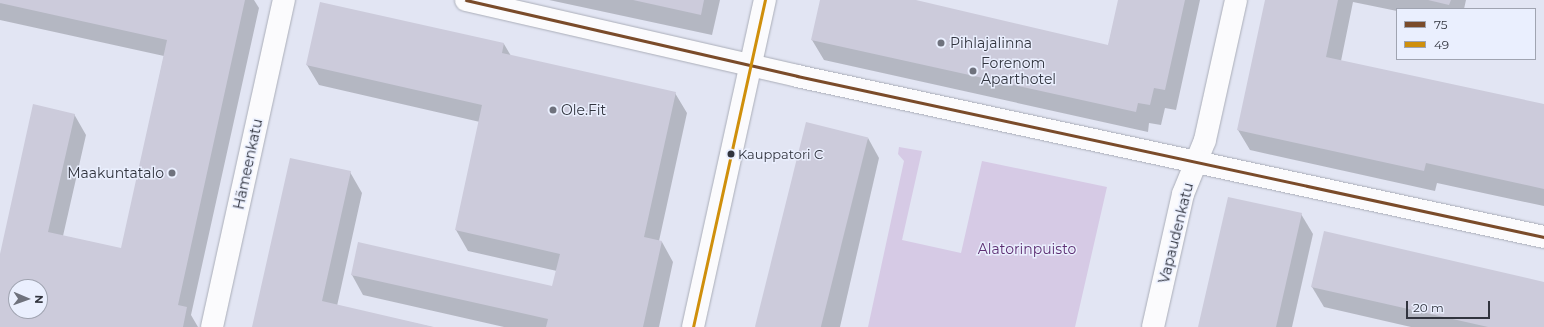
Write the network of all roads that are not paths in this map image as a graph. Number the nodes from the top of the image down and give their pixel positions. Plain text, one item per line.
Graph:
1 (284, 0) edge
2 (466, 0) edge
3 (765, 0) edge
4 (1236, 0) edge
5 (751, 66) junction
6 (1197, 162) junction
7 (1544, 237) edge
8 (212, 327) edge
9 (693, 327) edge
10 (1154, 327) edge

1 - 8 street, Hämeenkatu
2 - 5 street
3 - 5 street
4 - 6 street, Vapaudenkatu
5 - 6 street
5 - 9 street
6 - 7 street
6 - 10 street, Vapaudenkatu

